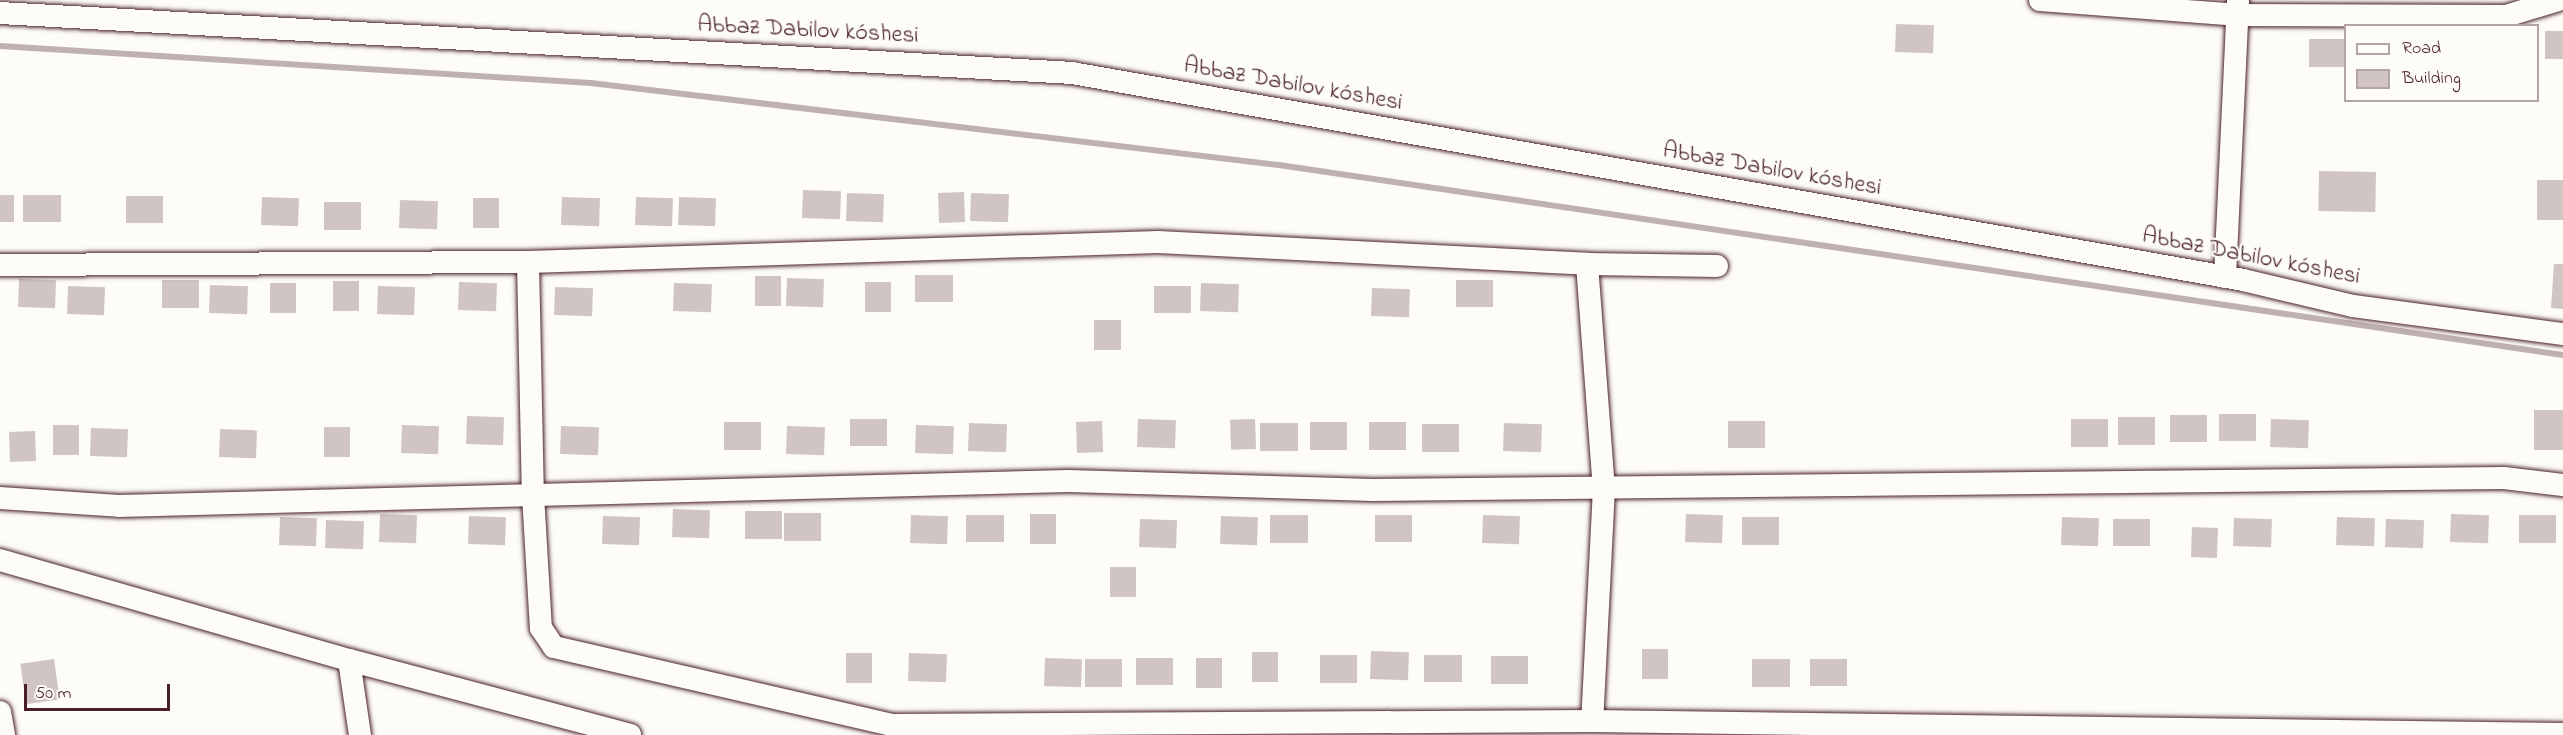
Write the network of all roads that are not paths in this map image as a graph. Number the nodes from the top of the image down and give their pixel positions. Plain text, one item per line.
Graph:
1 (2040, 0) edge
2 (2558, 0) edge
3 (2239, 8) edge
4 (0, 13) edge
5 (528, 262) junction
6 (1587, 264) junction
7 (0, 265) edge
8 (1717, 266) dead end
9 (2225, 277) junction
10 (2563, 334) edge
11 (2563, 485) edge
12 (1604, 488) junction
13 (533, 495) junction
14 (0, 498) edge
15 (0, 560) edge
16 (349, 660) junction
17 (0, 712) edge
18 (1592, 721) junction
19 (2563, 734) edge
20 (4, 735) edge
21 (360, 735) edge
22 (630, 735) edge

1 - 3 street
2 - 3 street
3 - 9 street
4 - 9 street, Abbaz Dabilov kóshesi
5 - 6 street
5 - 7 street
5 - 13 street
6 - 8 street
6 - 12 street
9 - 10 street, Abbaz Dabilov kóshesi
11 - 12 street
12 - 13 street
12 - 18 street
13 - 14 street
13 - 18 street
15 - 16 street
16 - 21 street
16 - 22 street
17 - 20 street
18 - 19 street

